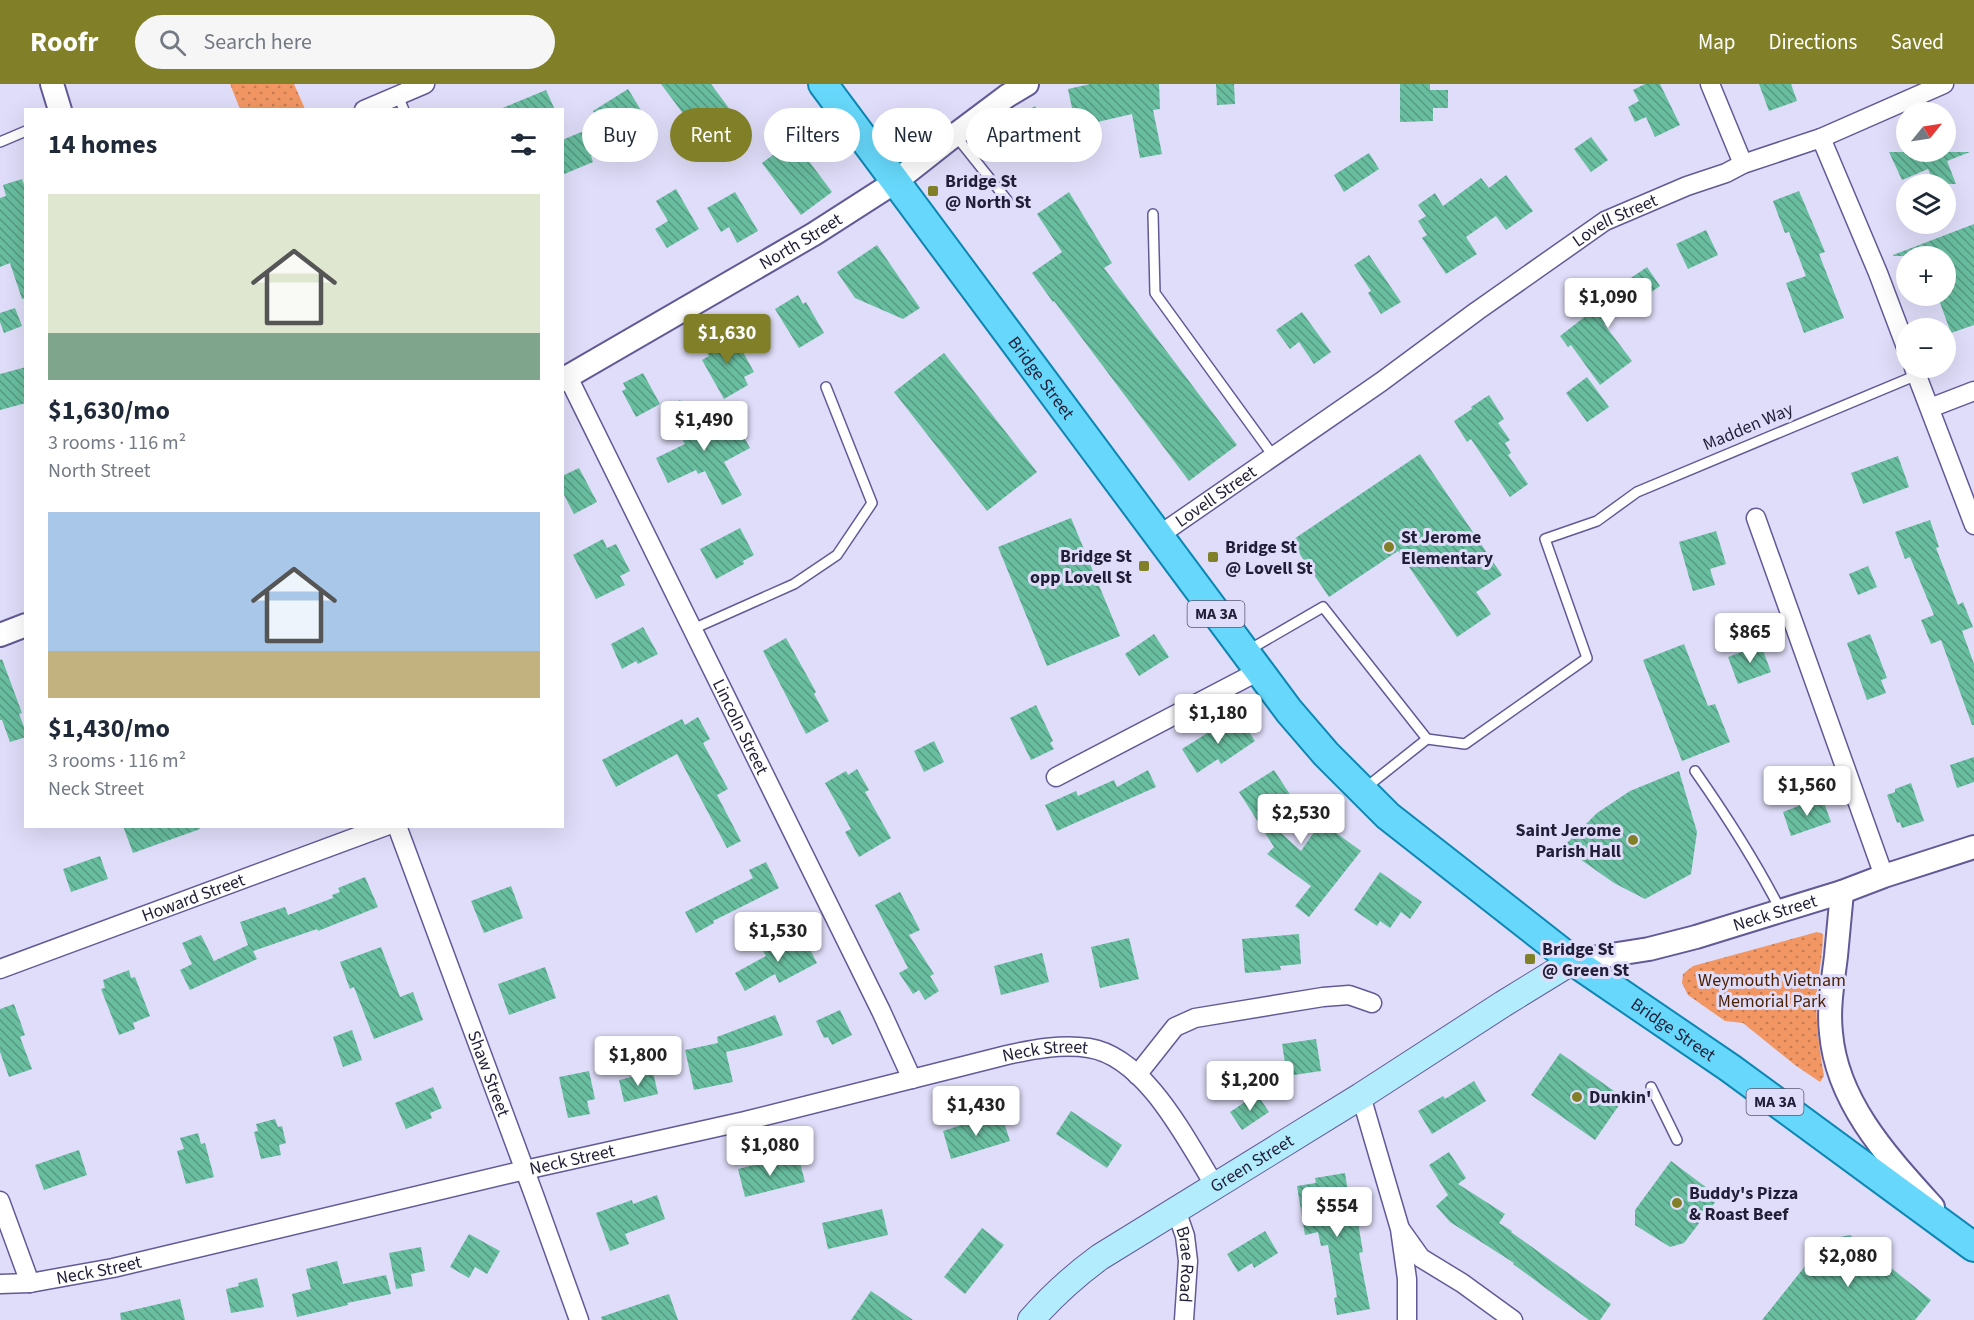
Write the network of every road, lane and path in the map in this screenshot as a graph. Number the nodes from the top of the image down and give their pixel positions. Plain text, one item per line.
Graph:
1 (52, 84) edge
2 (426, 84) edge
3 (823, 84) edge
4 (1028, 84) edge
5 (1710, 84) edge
6 (1944, 84) edge
7 (401, 103) edge
8 (59, 108) edge
9 (375, 108) edge
10 (24, 132) edge
11 (955, 135) junction
12 (1821, 138) junction
13 (0, 142) edge
14 (1743, 164) junction
15 (895, 182) junction
16 (1008, 200) dead end
17 (1153, 214) dead end
18 (1896, 321) edge
19 (565, 378) edge
20 (1900, 378) edge
21 (1919, 378) edge
22 (826, 387) dead end
23 (1974, 391) edge
24 (1930, 408) junction
25 (1274, 457) junction
26 (1756, 518) dead end
27 (1974, 525) edge
28 (1158, 536) junction
29 (24, 627) edge
30 (693, 629) junction
31 (0, 635) edge
32 (1252, 662) junction
33 (1427, 739) junction
34 (1695, 771) dead end
35 (1056, 777) dead end
36 (1362, 790) junction
37 (381, 828) edge
38 (398, 828) edge
39 (1974, 847) edge
40 (1884, 876) junction
41 (1842, 892) junction
42 (1780, 911) junction
43 (1573, 961) junction
44 (0, 969) edge
45 (1372, 1003) dead end
46 (1137, 1075) junction
47 (912, 1079) junction
48 (1651, 1087) dead end
49 (1362, 1096) junction
50 (1677, 1140) dead end
51 (525, 1170) junction
52 (1215, 1186) junction
53 (0, 1201) edge
54 (1176, 1210) junction
55 (1400, 1229) junction
56 (1967, 1242) edge
57 (30, 1283) junction
58 (0, 1284) edge
59 (579, 1320) edge
60 (1030, 1320) edge
61 (1184, 1320) edge
62 (1407, 1320) edge
63 (1513, 1320) edge

1 - 8 street
2 - 7 street
3 - 15 main road, Bridge Street / MA 3A
4 - 11 street, North Street
5 - 14 street
6 - 12 street, Lovell Street
7 - 9 street
10 - 13 lane
11 - 15 street, North Street
11 - 16 lane
12 - 14 street, Lovell Street
12 - 18 street
14 - 25 street, Lovell Street
15 - 19 street, North Street
15 - 28 main road, Bridge Street / MA 3A
17 - 25 lane
19 - 30 street, Lincoln Street
20 - 33 lane, Madden Way
21 - 24 street
22 - 30 lane
23 - 24 street
24 - 27 street
25 - 28 street, Lovell Street
26 - 40 street
28 - 32 main road, Bridge Street / MA 3A
29 - 31 street
30 - 47 street, Lincoln Street
32 - 33 lane
32 - 35 street
32 - 36 main road, Bridge Street / MA 3A
33 - 36 lane
34 - 42 lane
36 - 43 main road, Bridge Street / MA 3A
37 - 44 street, Howard Street
38 - 51 street, Shaw Street
39 - 40 street, Neck Street
40 - 41 street, Neck Street
41 - 42 street, Neck Street
41 - 56 street
42 - 43 street, Neck Street
43 - 49 main road, Green Street
43 - 56 main road, Bridge Street / MA 3A
45 - 46 street
46 - 47 street, Neck Street
46 - 52 street, Neck Street
47 - 51 street, Neck Street
48 - 50 lane
49 - 52 main road, Green Street
49 - 55 street
51 - 57 street, Neck Street
51 - 59 street, Shaw Street
52 - 54 main road, Green Street
53 - 57 street
54 - 60 main road, Green Street
54 - 61 street, Brae Road
55 - 62 street
55 - 63 street
57 - 58 street, Neck Street

